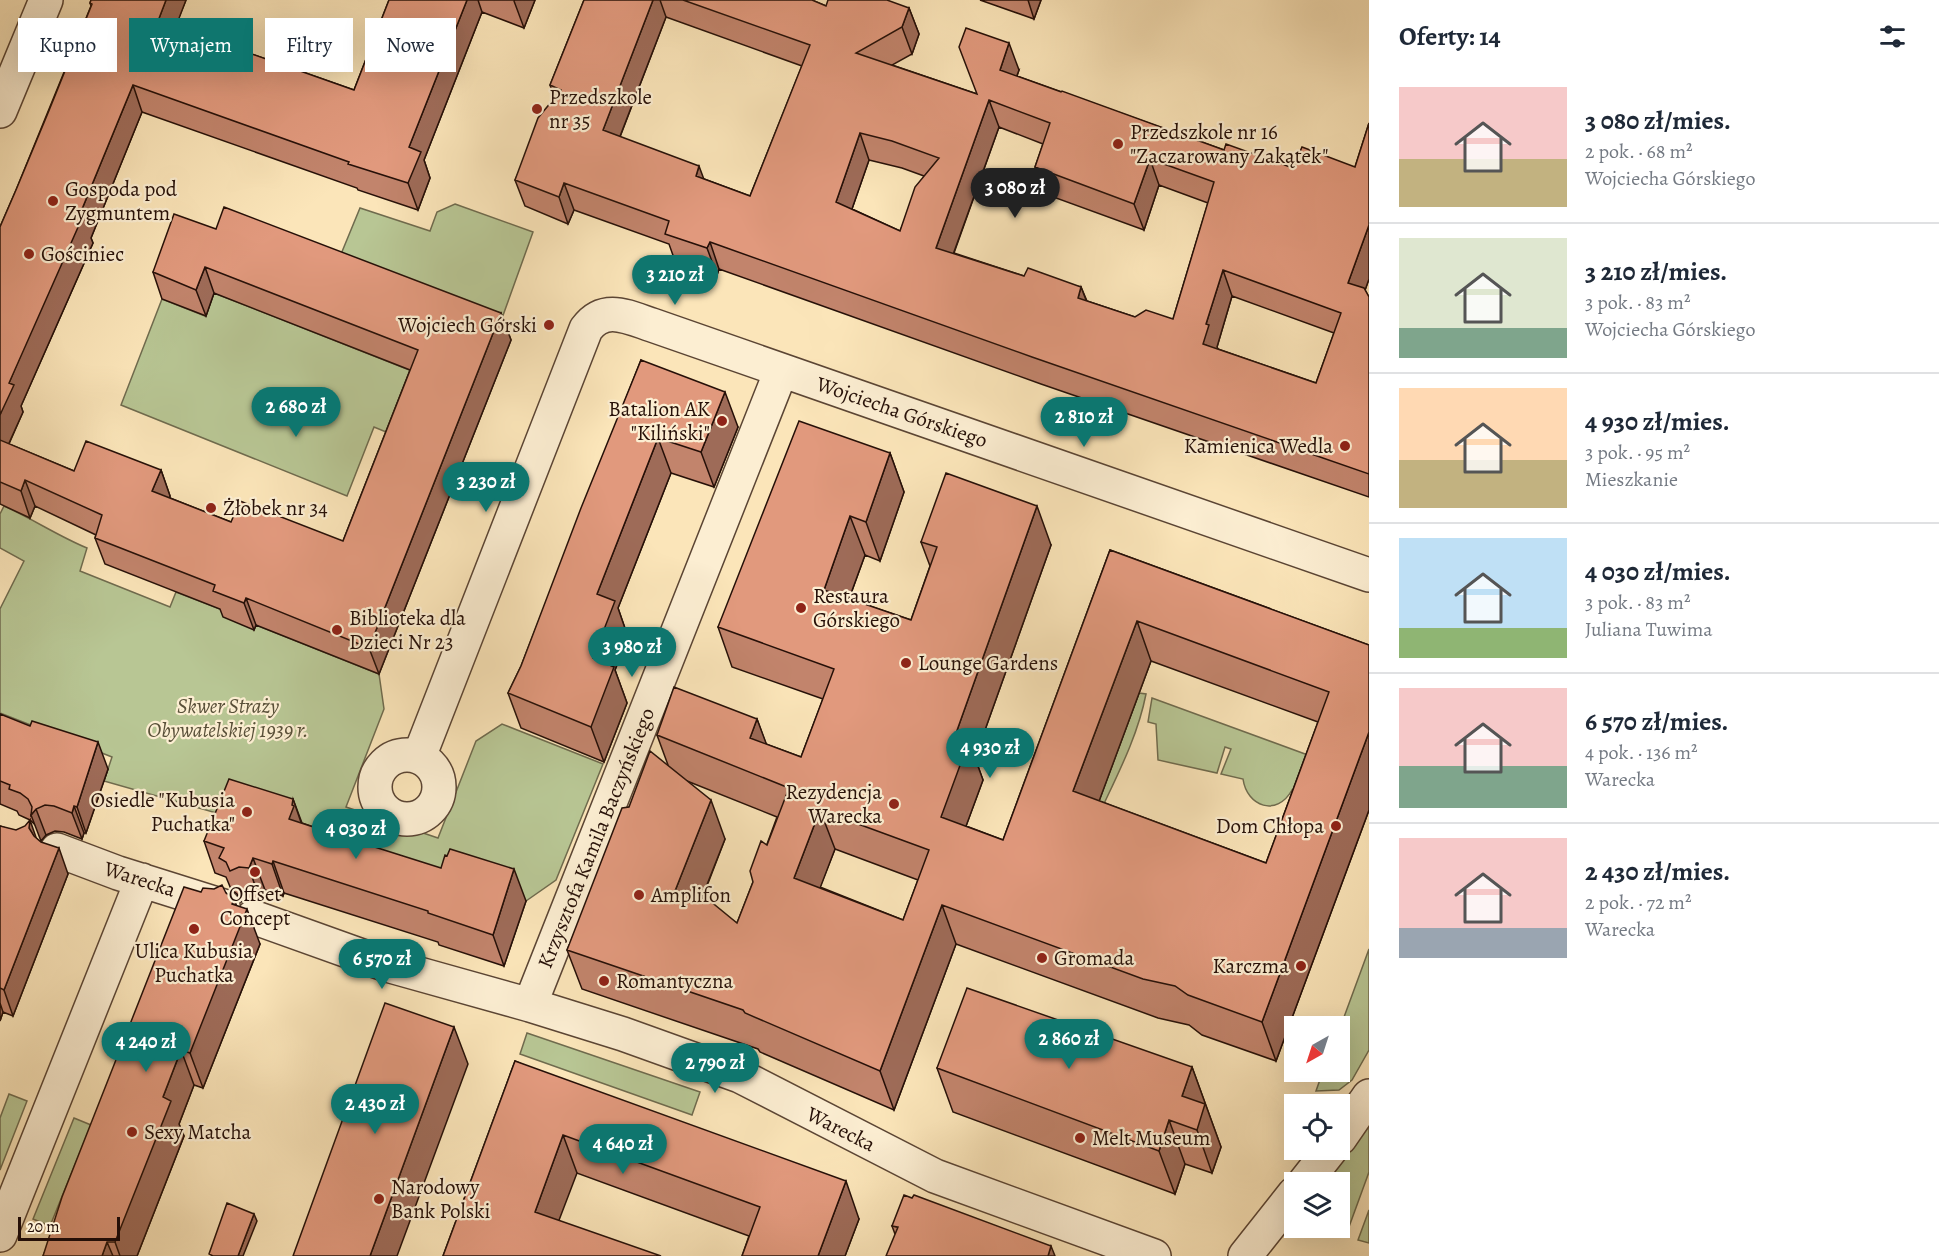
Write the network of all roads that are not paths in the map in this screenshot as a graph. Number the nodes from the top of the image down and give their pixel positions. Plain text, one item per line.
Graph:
1 (46, 0) edge
2 (0, 111) edge
3 (781, 371) junction
4 (1369, 575) edge
5 (419, 756) dead end
6 (57, 850) edge
7 (142, 880) junction
8 (530, 1005) junction
9 (1369, 1096) edge
10 (1350, 1124) edge
11 (1322, 1160) edge
12 (1313, 1172) edge
13 (1284, 1207) edge
14 (0, 1235) edge
15 (1154, 1256) edge
16 (1245, 1256) edge

1 - 2 street
3 - 4 street, Wojciecha Górskiego
3 - 5 street, Wojciecha Górskiego
3 - 8 street, Krzysztofa Kamila Baczyńskiego
6 - 7 street, Warecka
7 - 8 street, Warecka
7 - 14 street
8 - 15 street, Warecka
9 - 10 street
11 - 12 street
13 - 16 street

